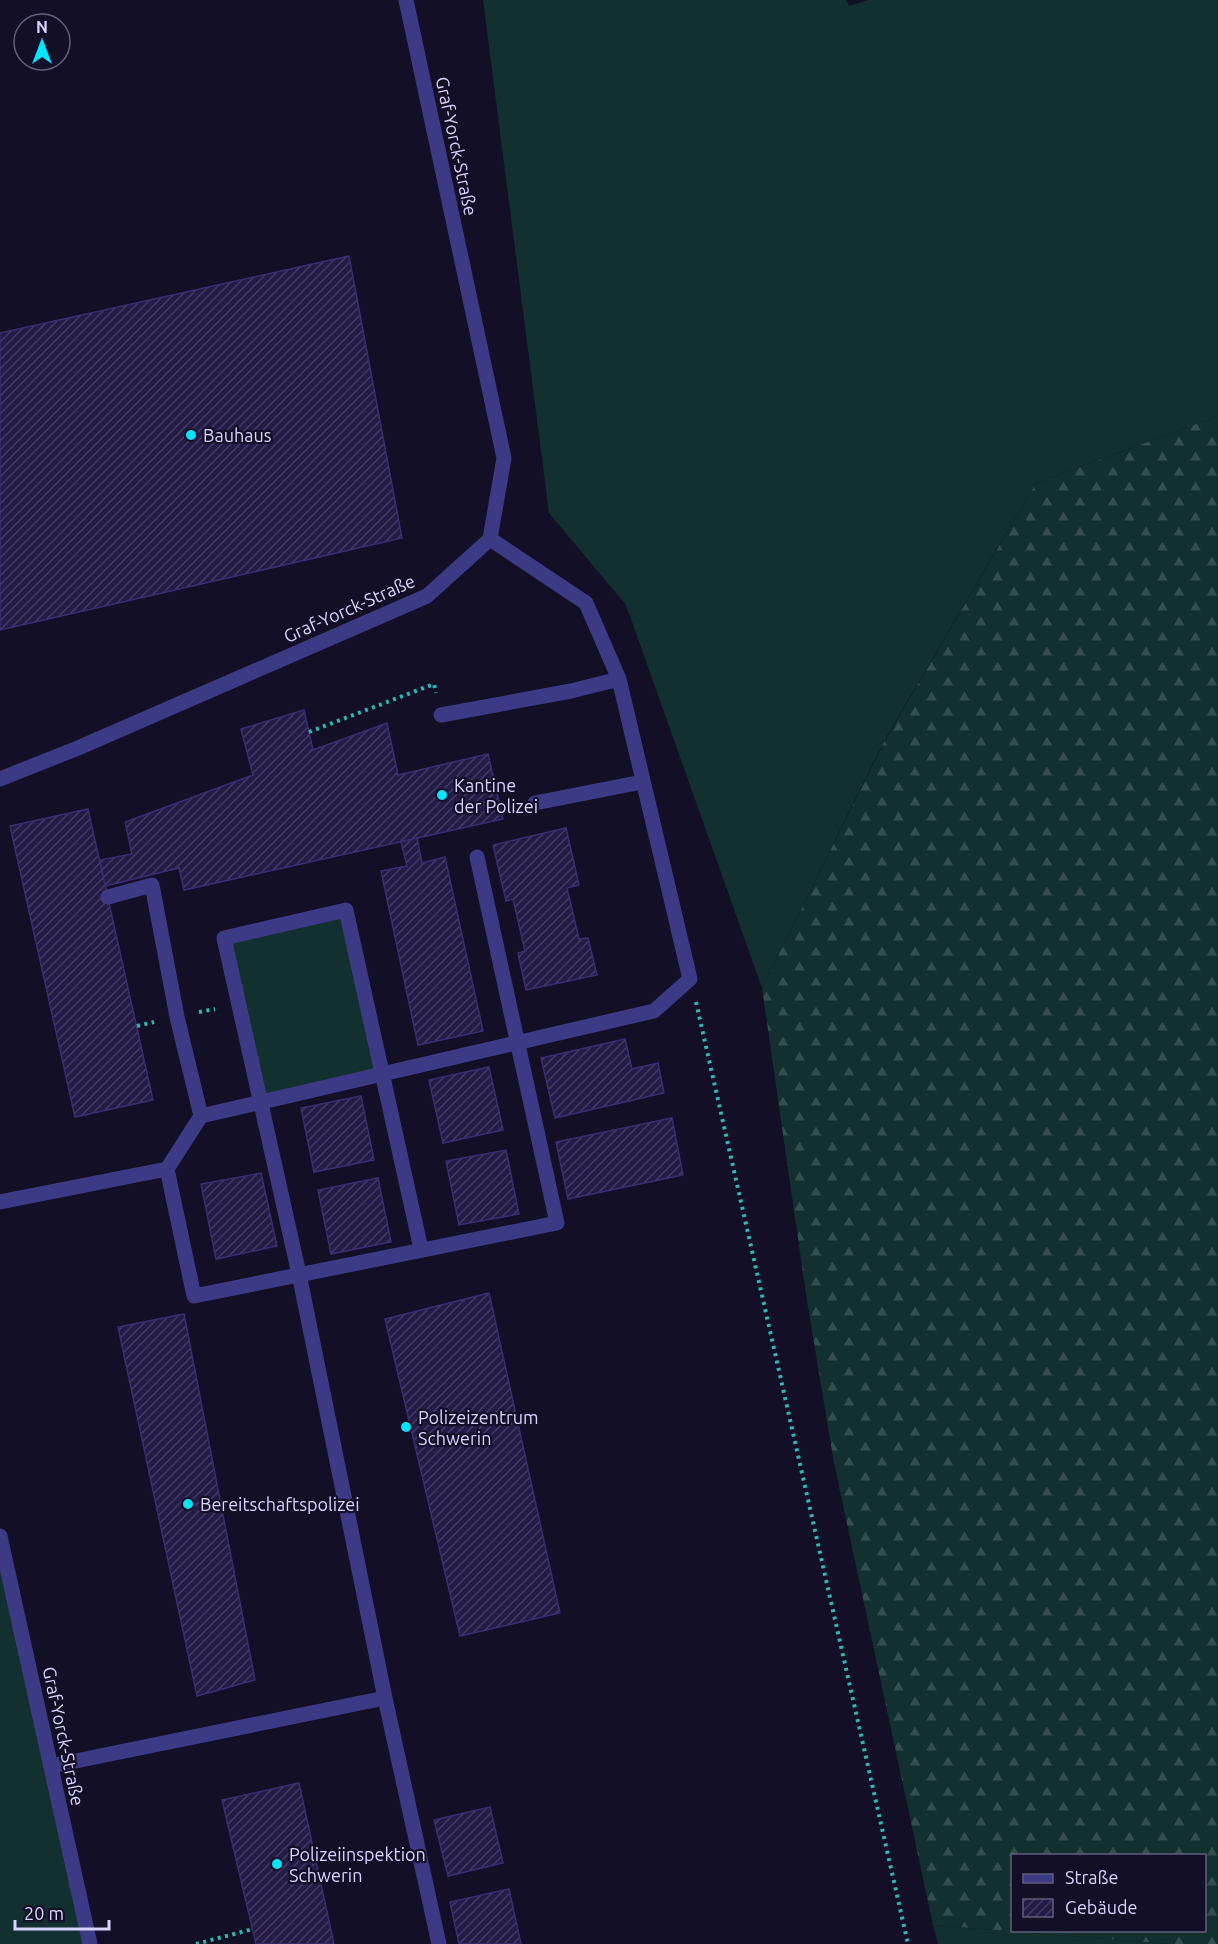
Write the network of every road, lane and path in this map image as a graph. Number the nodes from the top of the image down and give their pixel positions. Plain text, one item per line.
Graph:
1 (405, 0) edge
2 (490, 539) junction
3 (620, 679) junction
4 (441, 715) joint
5 (309, 732) dead end
6 (0, 779) edge
7 (642, 782) junction
8 (535, 803) dead end
9 (477, 857) dead end
10 (108, 897) dead end
11 (698, 1009) dead end
12 (518, 1043) junction
13 (383, 1075) junction
14 (261, 1103) junction
15 (201, 1116) junction
16 (167, 1169) junction
17 (0, 1202) edge
18 (422, 1249) junction
19 (299, 1274) junction
20 (0, 1536) edge
21 (385, 1698) junction
22 (51, 1766) junction
23 (252, 1929) dead end
24 (90, 1944) edge
25 (196, 1944) edge
26 (439, 1944) edge
27 (908, 1944) edge

1 - 2 street, Graf-Yorck-Straße
2 - 3 street
2 - 6 street, Graf-Yorck-Straße
3 - 4 street
3 - 7 street
4 - 5 path
7 - 8 street
7 - 12 street
9 - 12 street
10 - 15 street
11 - 27 path
12 - 13 street
12 - 18 street
13 - 14 street
13 - 14 street
13 - 18 street
14 - 15 street
14 - 19 street
15 - 16 street
16 - 17 street
16 - 19 street
18 - 19 street
19 - 21 street
20 - 22 street, Graf-Yorck-Straße
21 - 22 street
21 - 26 street
22 - 24 street, Graf-Yorck-Straße
23 - 25 path

